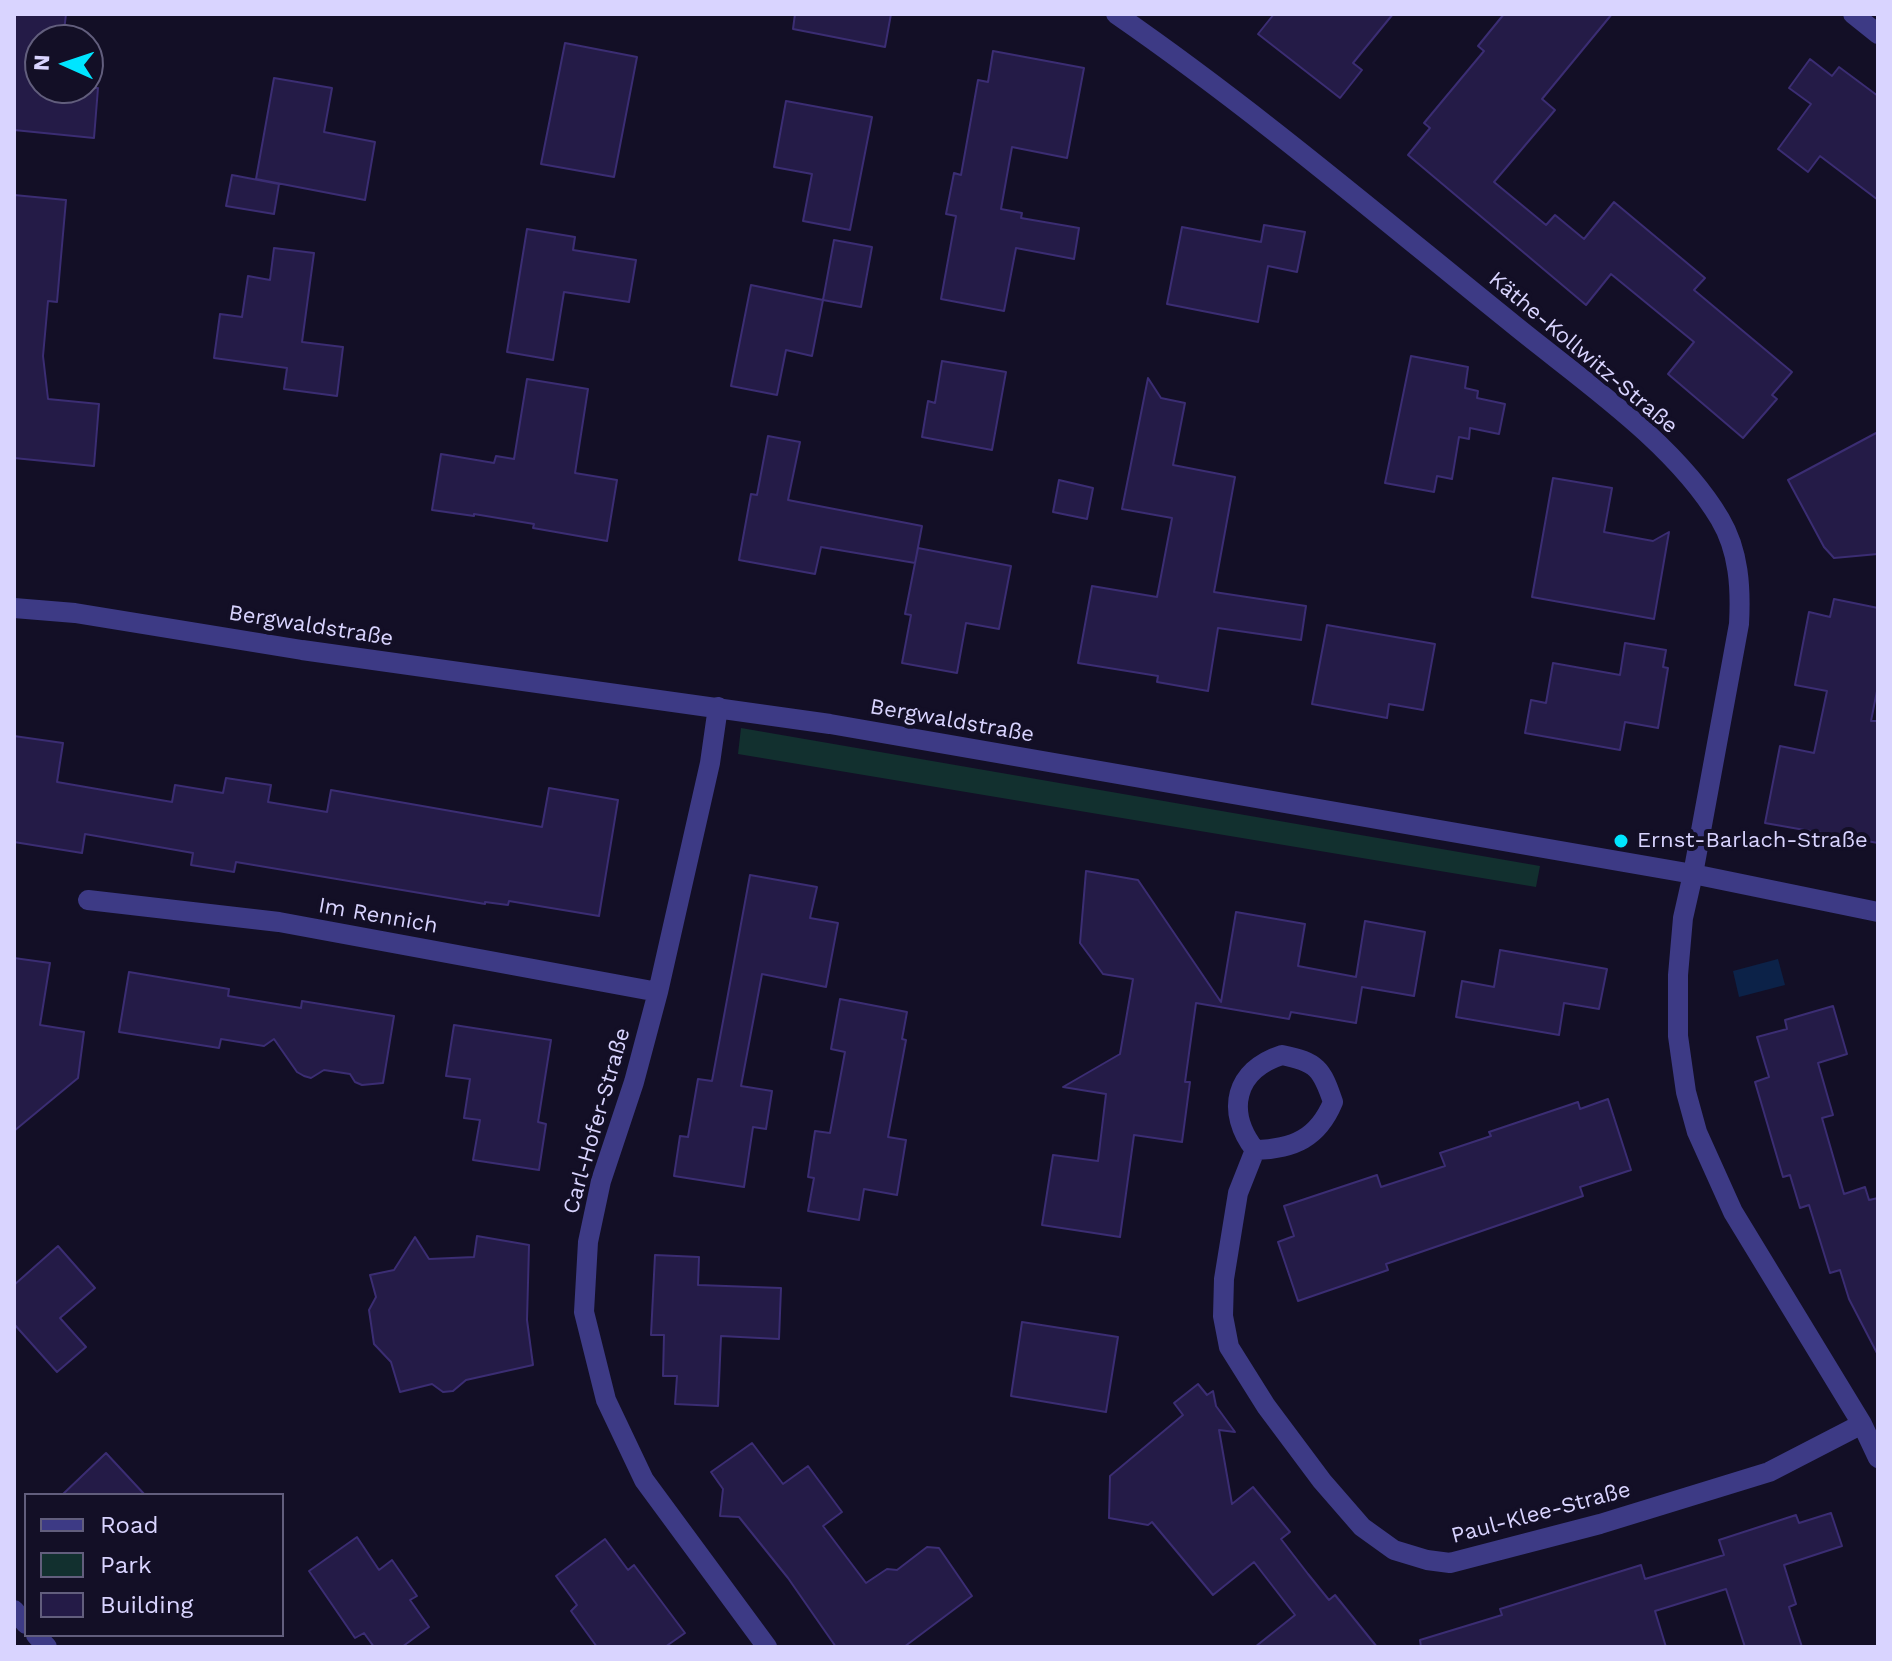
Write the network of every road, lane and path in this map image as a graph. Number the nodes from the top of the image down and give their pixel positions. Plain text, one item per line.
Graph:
1 (1116, 14) edge
2 (1853, 14) edge
3 (1878, 34) edge
4 (14, 608) edge
5 (718, 707) junction
6 (1693, 874) junction
7 (88, 900) dead end
8 (1878, 912) edge
9 (658, 992) junction
10 (1255, 1150) junction
11 (1862, 1424) junction
12 (1878, 1458) edge
13 (767, 1647) edge

1 - 6 street, Käthe-Kollwitz-Straße
2 - 3 street
4 - 5 street, Bergwaldstraße
5 - 6 street, Bergwaldstraße
5 - 9 street, Carl-Hofer-Straße
6 - 8 street, Bergwaldstraße
6 - 11 street
7 - 9 street, Im Rennich
9 - 13 street, Carl-Hofer-Straße
10 - 10 street
10 - 11 street, Paul-Klee-Straße
11 - 12 street

